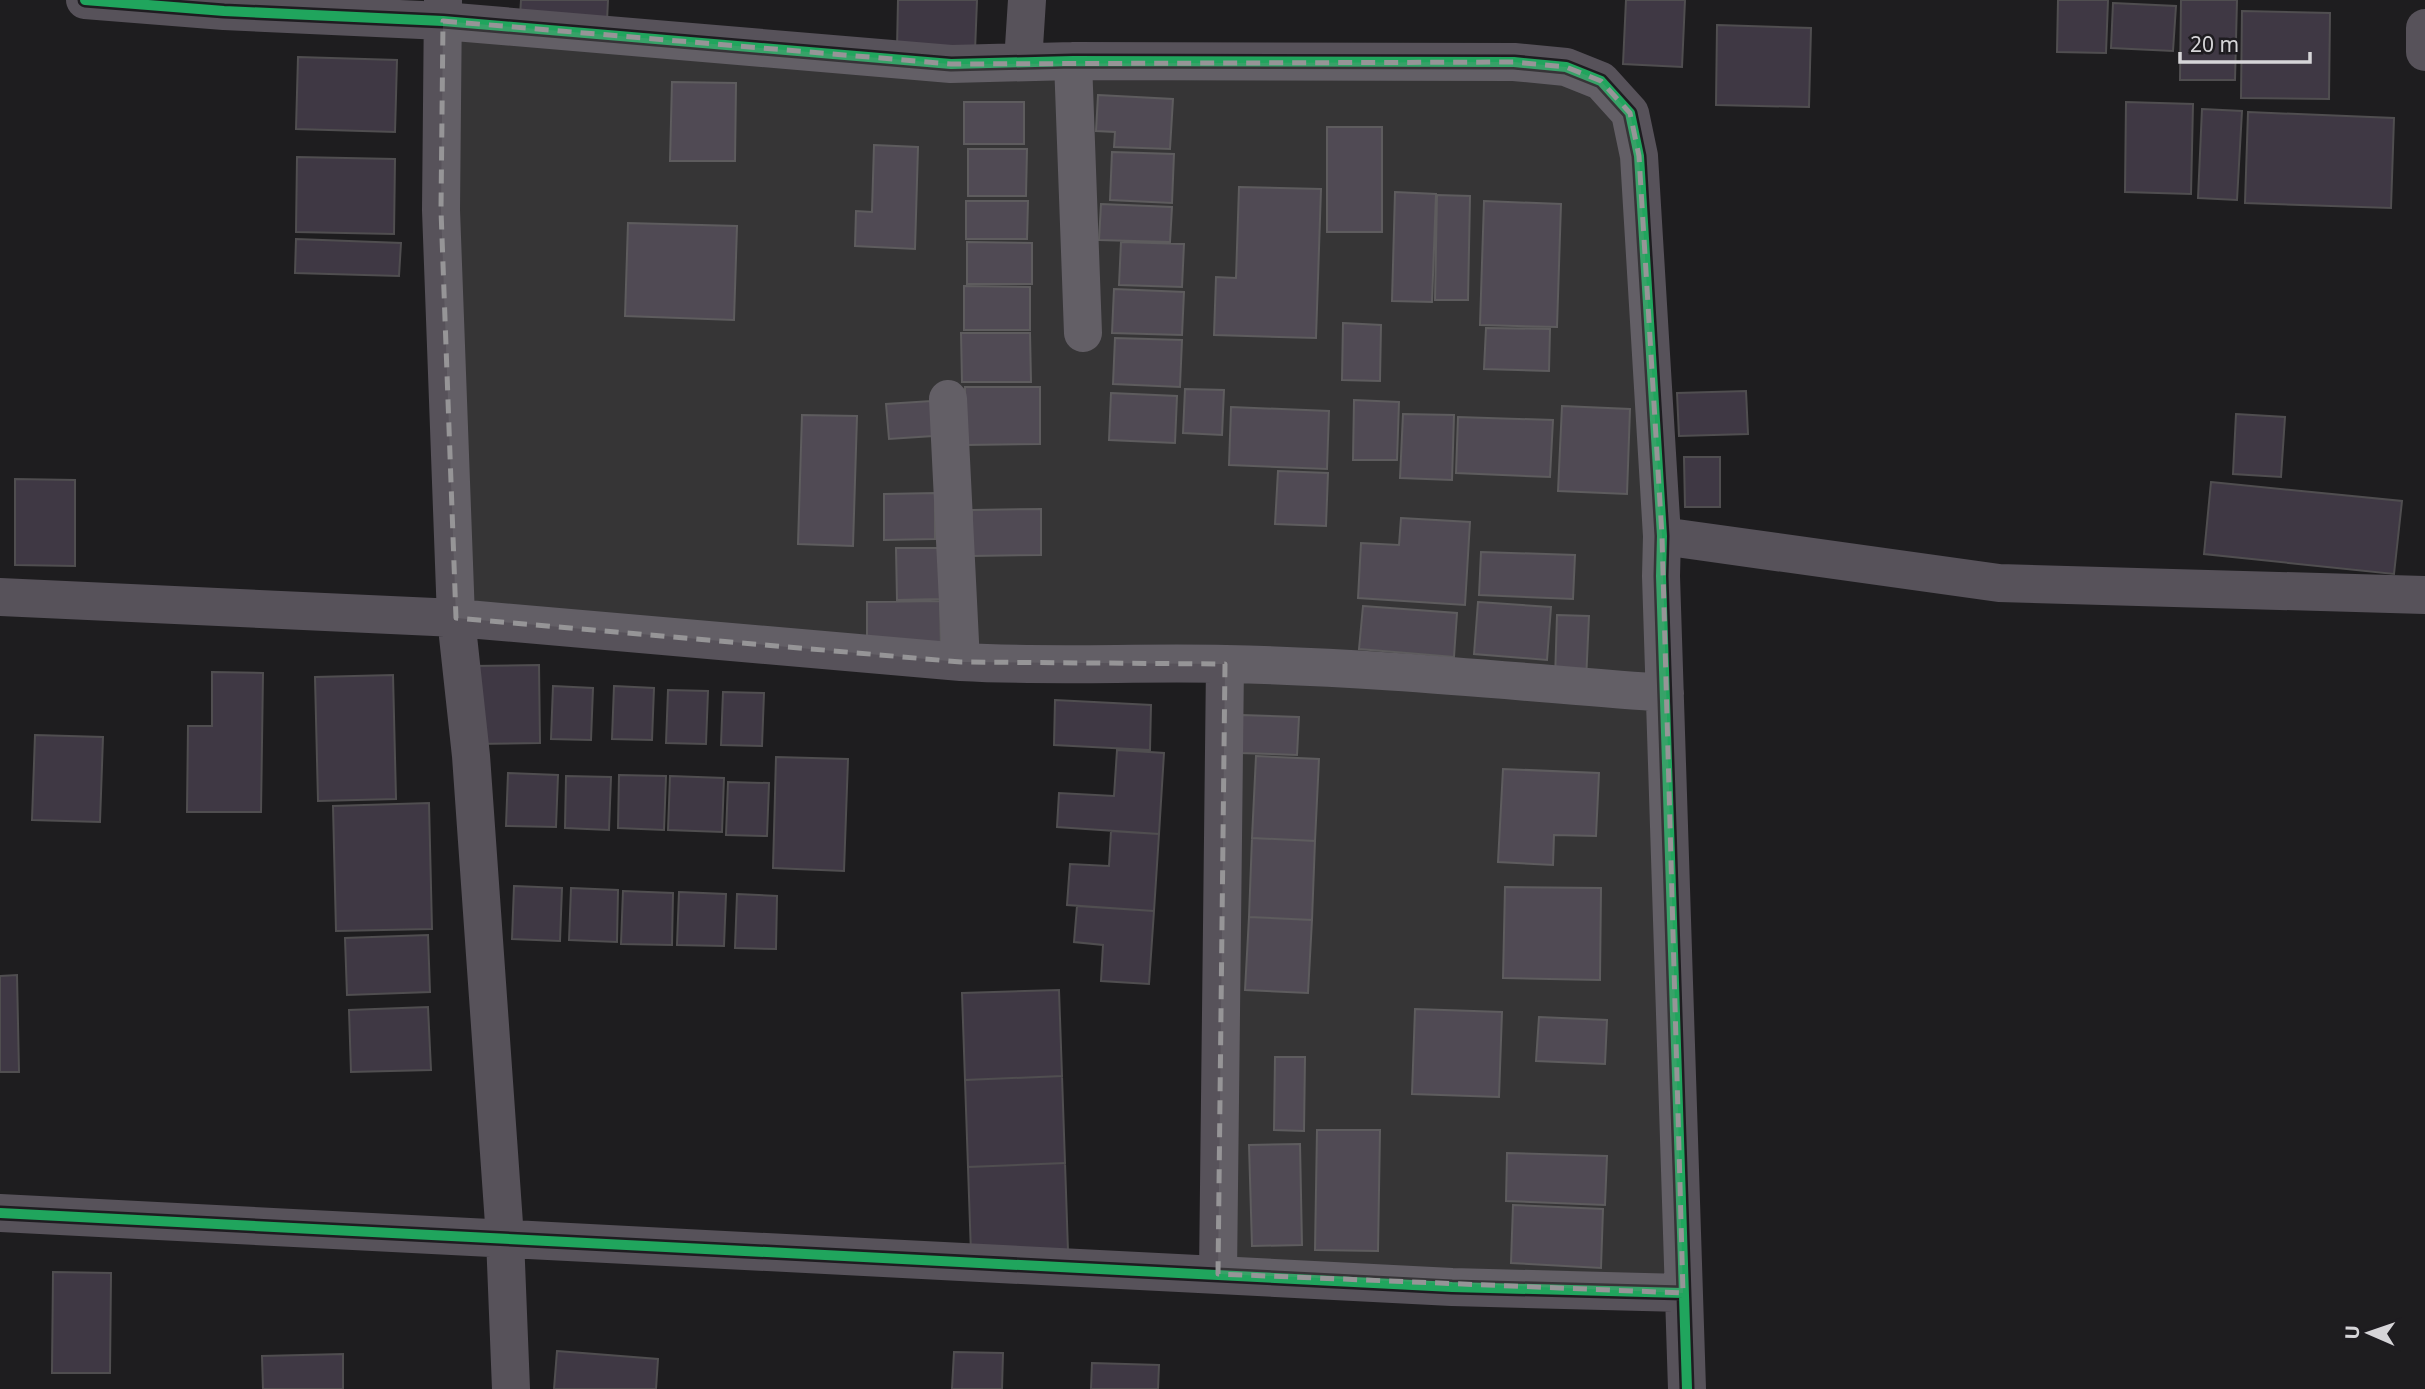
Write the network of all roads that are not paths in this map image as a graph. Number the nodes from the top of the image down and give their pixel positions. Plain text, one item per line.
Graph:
1 (85, 0) edge
2 (1027, 0) edge
3 (443, 10) edge
4 (2425, 29) edge
5 (2425, 52) edge
6 (1073, 61) junction
7 (1023, 62) junction
8 (1083, 333) dead end
9 (948, 399) dead end
10 (1662, 536) junction
11 (2425, 595) edge
12 (0, 597) edge
13 (456, 618) junction
14 (961, 662) junction
15 (1225, 664) junction
16 (1665, 693) junction
17 (0, 1213) edge
18 (505, 1238) junction
19 (1217, 1274) junction
20 (1683, 1293) junction
21 (510, 1389) edge
22 (1687, 1389) edge

1 - 3 street
2 - 7 street
3 - 7 street
3 - 13 street
4 - 5 street
6 - 7 street
6 - 8 street
6 - 10 street
9 - 14 street
10 - 11 street
10 - 16 street
12 - 13 street
13 - 14 street
13 - 18 street
14 - 15 street
15 - 16 street
15 - 19 street
16 - 20 street
17 - 18 street
18 - 19 street
18 - 21 street
19 - 20 street
20 - 22 street

